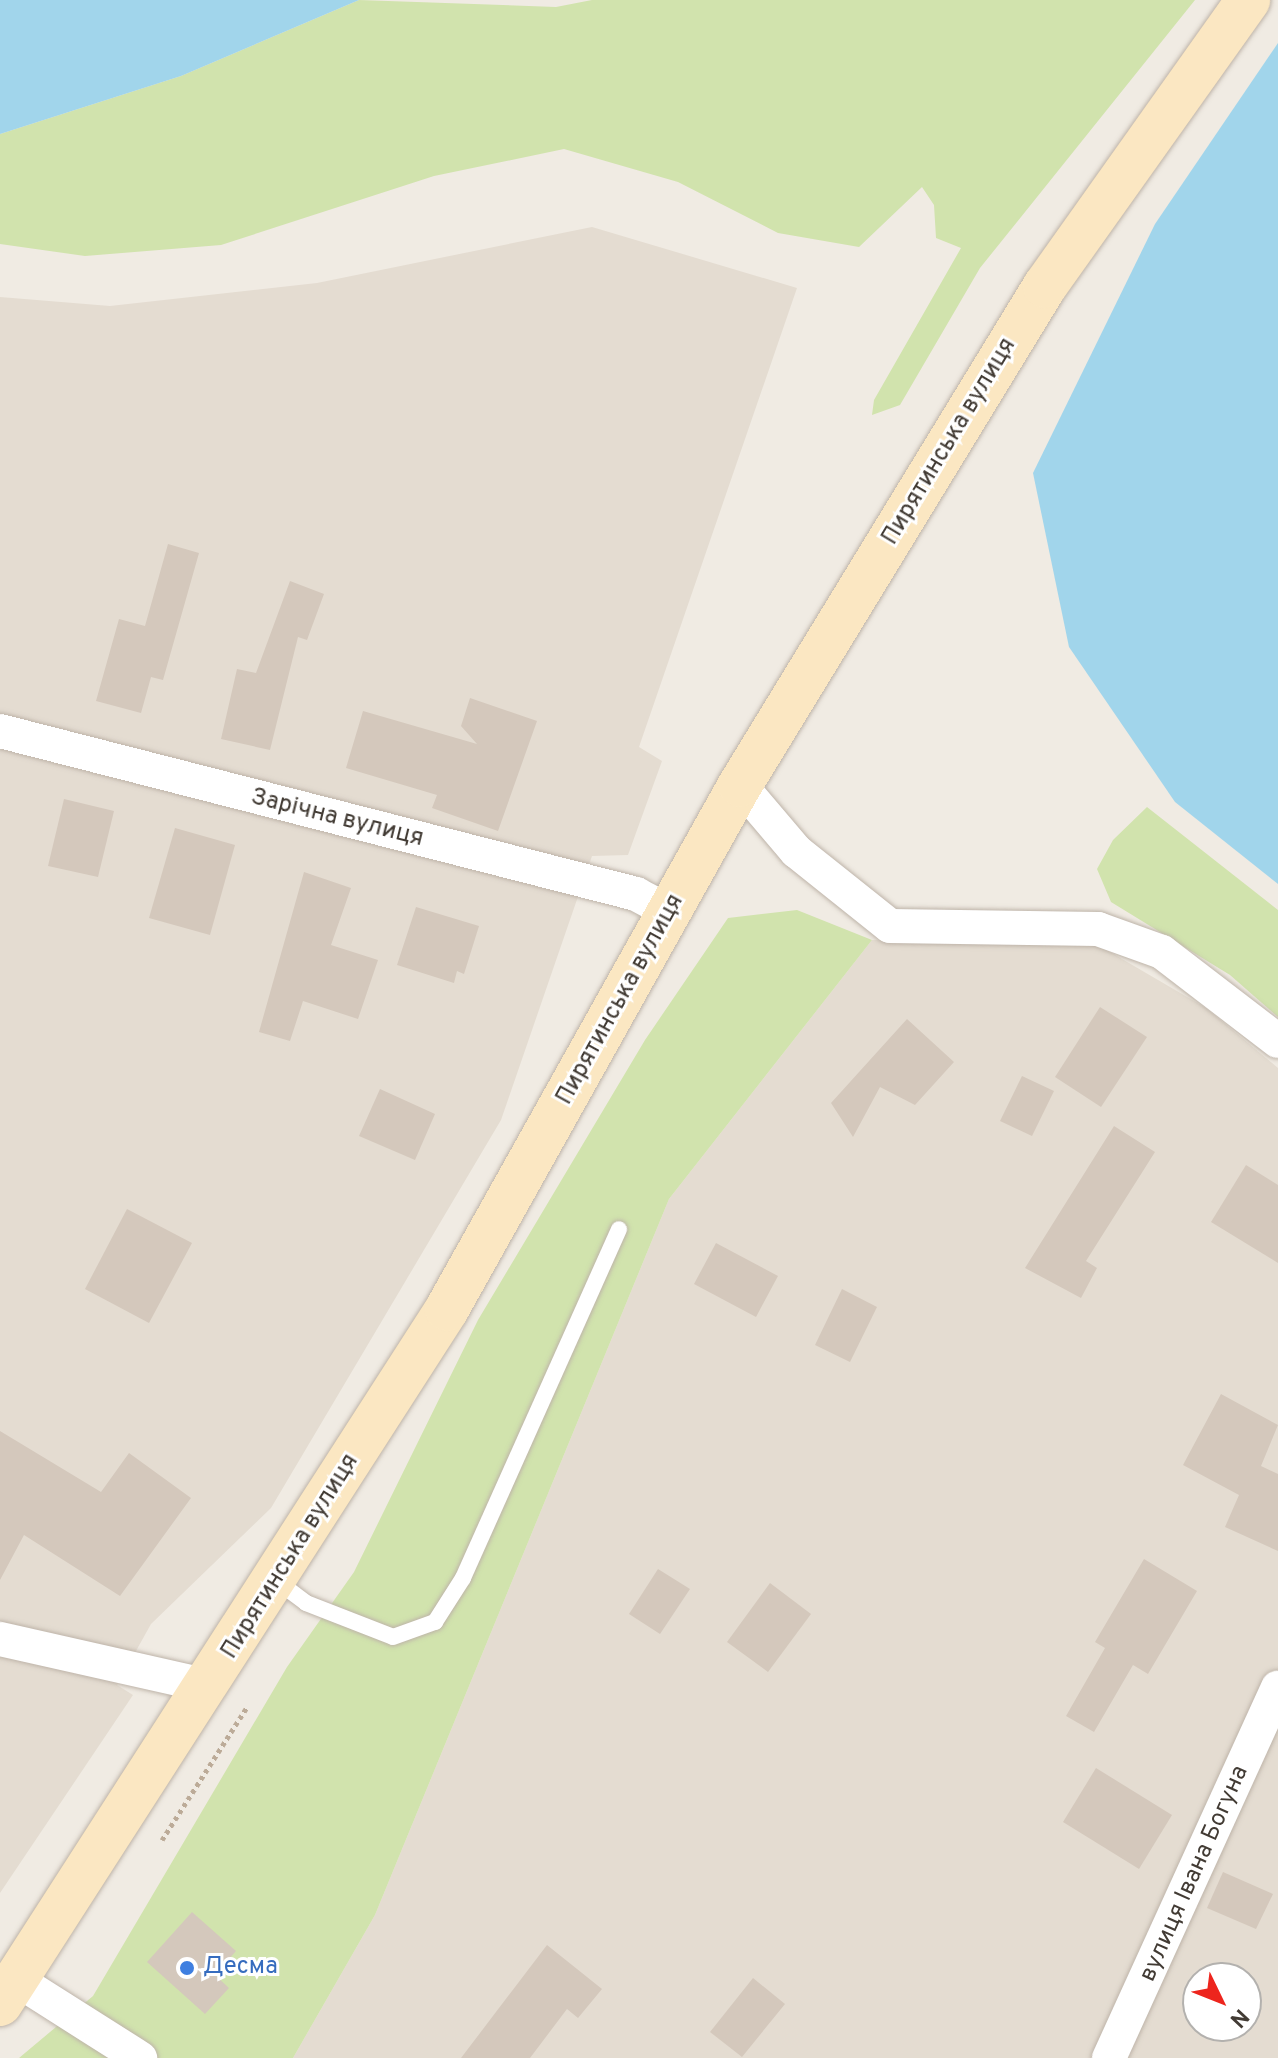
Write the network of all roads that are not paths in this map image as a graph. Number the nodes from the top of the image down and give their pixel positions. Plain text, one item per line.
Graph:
1 (1240, 11) edge
2 (0, 731) edge
3 (740, 785) junction
4 (671, 913) junction
5 (1278, 1041) edge
6 (619, 1229) dead end
7 (277, 1581) junction
8 (0, 1639) edge
9 (209, 1686) junction
10 (1278, 1688) edge
11 (8, 1992) edge
12 (140, 2058) edge
13 (1109, 2058) edge

1 - 3 main road, Пирятинська вулиця
2 - 4 street, Зарічна вулиця
3 - 4 main road, Пирятинська вулиця
3 - 5 street
4 - 7 main road, Пирятинська вулиця
6 - 7 lane
7 - 9 main road, Пирятинська вулиця
8 - 9 street
9 - 11 main road, Пирятинська вулиця
10 - 13 street, вулиця Івана Богуна
11 - 12 street

